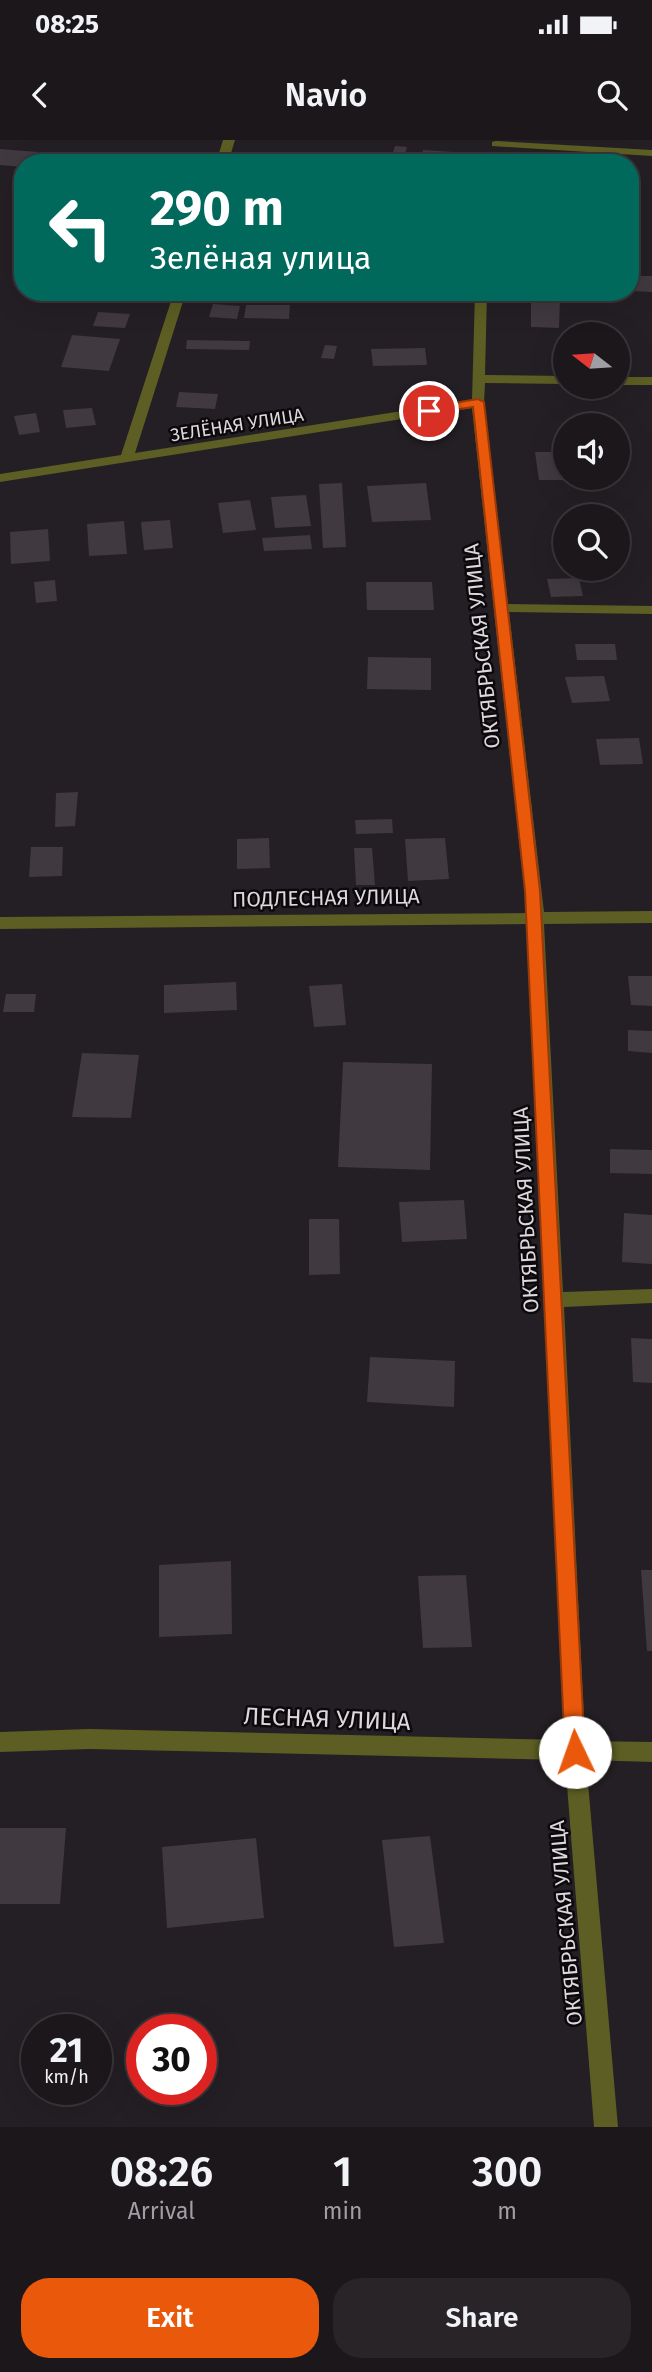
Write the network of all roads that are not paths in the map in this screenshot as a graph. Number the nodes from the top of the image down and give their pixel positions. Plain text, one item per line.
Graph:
1 (496, 146) edge
2 (652, 153) edge
3 (177, 301) edge
4 (481, 301) edge
5 (478, 379) junction
6 (553, 380) edge
7 (630, 381) edge
8 (652, 381) edge
9 (478, 402) junction
10 (126, 460) junction
11 (0, 478) edge
12 (501, 608) junction
13 (652, 610) edge
14 (536, 917) junction
15 (652, 917) edge
16 (0, 923) edge
17 (652, 1296) edge
18 (553, 1300) junction
19 (0, 1742) edge
20 (575, 1752) junction
21 (652, 1752) edge
22 (606, 2127) edge

1 - 2 street
3 - 10 street
4 - 5 street, ОКТЯБРЬСКАЯ УЛИЦА
5 - 6 street
5 - 9 street, ОКТЯБРЬСКАЯ УЛИЦА
7 - 8 street
9 - 10 street, ЗЕЛЁНАЯ УЛИЦА
9 - 12 street, ОКТЯБРЬСКАЯ УЛИЦА
10 - 11 street, ЗЕЛЁНАЯ УЛИЦА
12 - 13 street
12 - 14 street, ОКТЯБРЬСКАЯ УЛИЦА
14 - 15 street, ПОДЛЕСНАЯ УЛИЦА
14 - 16 street, ПОДЛЕСНАЯ УЛИЦА
14 - 18 street, ОКТЯБРЬСКАЯ УЛИЦА
17 - 18 street
18 - 20 street, ОКТЯБРЬСКАЯ УЛИЦА
19 - 20 street, ЛЕСНАЯ УЛИЦА
20 - 21 street, ЛЕСНАЯ УЛИЦА
20 - 22 street, ОКТЯБРЬСКАЯ УЛИЦА

